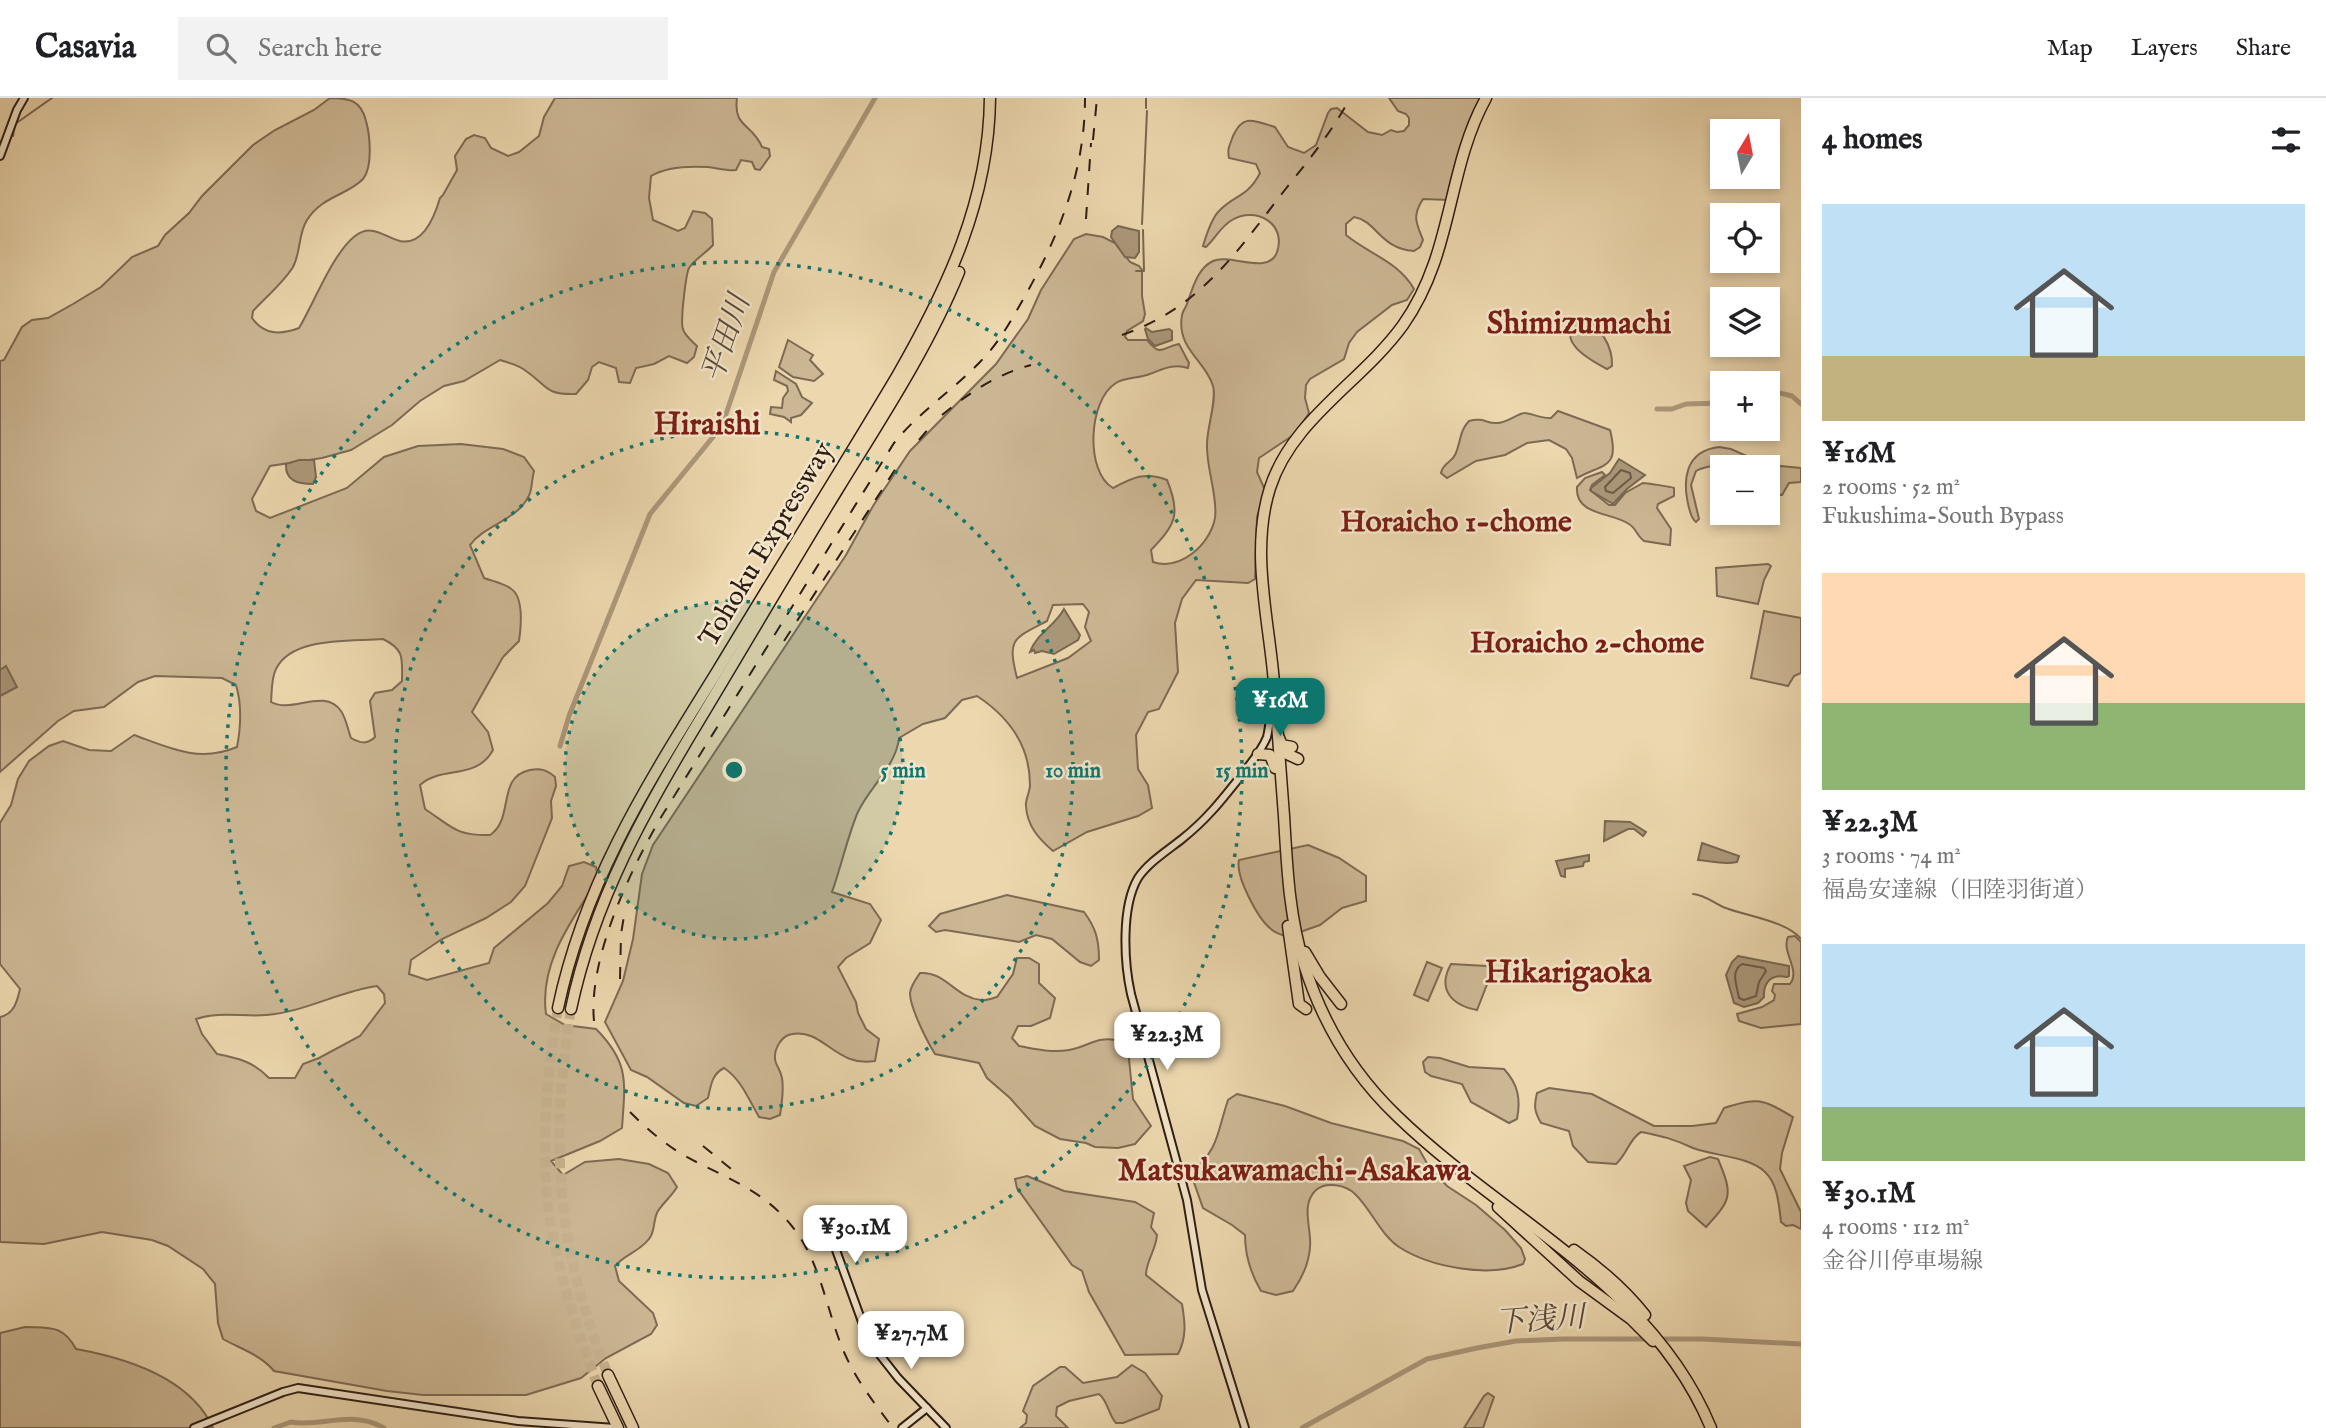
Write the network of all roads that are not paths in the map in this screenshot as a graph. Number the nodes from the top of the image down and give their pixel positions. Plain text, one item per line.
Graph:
1 (24, 98) edge
2 (992, 98) edge
3 (1484, 98) edge
4 (0, 156) edge
5 (1273, 716) junction
6 (1285, 753) junction
7 (1258, 754) junction
8 (1298, 759) dead end
9 (1278, 776) junction
10 (1282, 816) junction
11 (1287, 891) junction
12 (1291, 904) junction
13 (1320, 977) junction
14 (1328, 1000) dead end
15 (1341, 1004) dead end
16 (558, 1008) tunnel mouth
17 (571, 1009) tunnel mouth
18 (1293, 1015) dead end
19 (1482, 1189) junction
20 (824, 1217) dead end
21 (1650, 1331) junction
22 (1662, 1346) junction
23 (608, 1375) tunnel mouth
24 (598, 1386) tunnel mouth
25 (927, 1408) junction
26 (904, 1427) edge
27 (194, 1428) edge
28 (616, 1428) edge
29 (634, 1428) edge
30 (946, 1428) edge
31 (1245, 1428) edge
32 (1709, 1428) edge

1 - 4 main road
2 - 16 highway, Tohoku Expressway
2 - 17 highway, Tohoku Expressway
3 - 5 highway
5 - 6 highway
5 - 7 main road
5 - 9 highway
6 - 8 highway
6 - 9 highway
7 - 9 highway
7 - 31 main road
9 - 10 highway
10 - 11 highway
10 - 12 highway
11 - 18 highway
11 - 19 highway
12 - 13 highway
12 - 19 highway
13 - 14 highway
13 - 15 highway
19 - 21 highway
19 - 21 highway
19 - 21 highway
20 - 25 main road
21 - 22 highway
21 - 22 highway
22 - 32 highway
22 - 32 highway
23 - 29 highway
24 - 28 highway
25 - 26 main road
25 - 30 main road
27 - 28 main road

